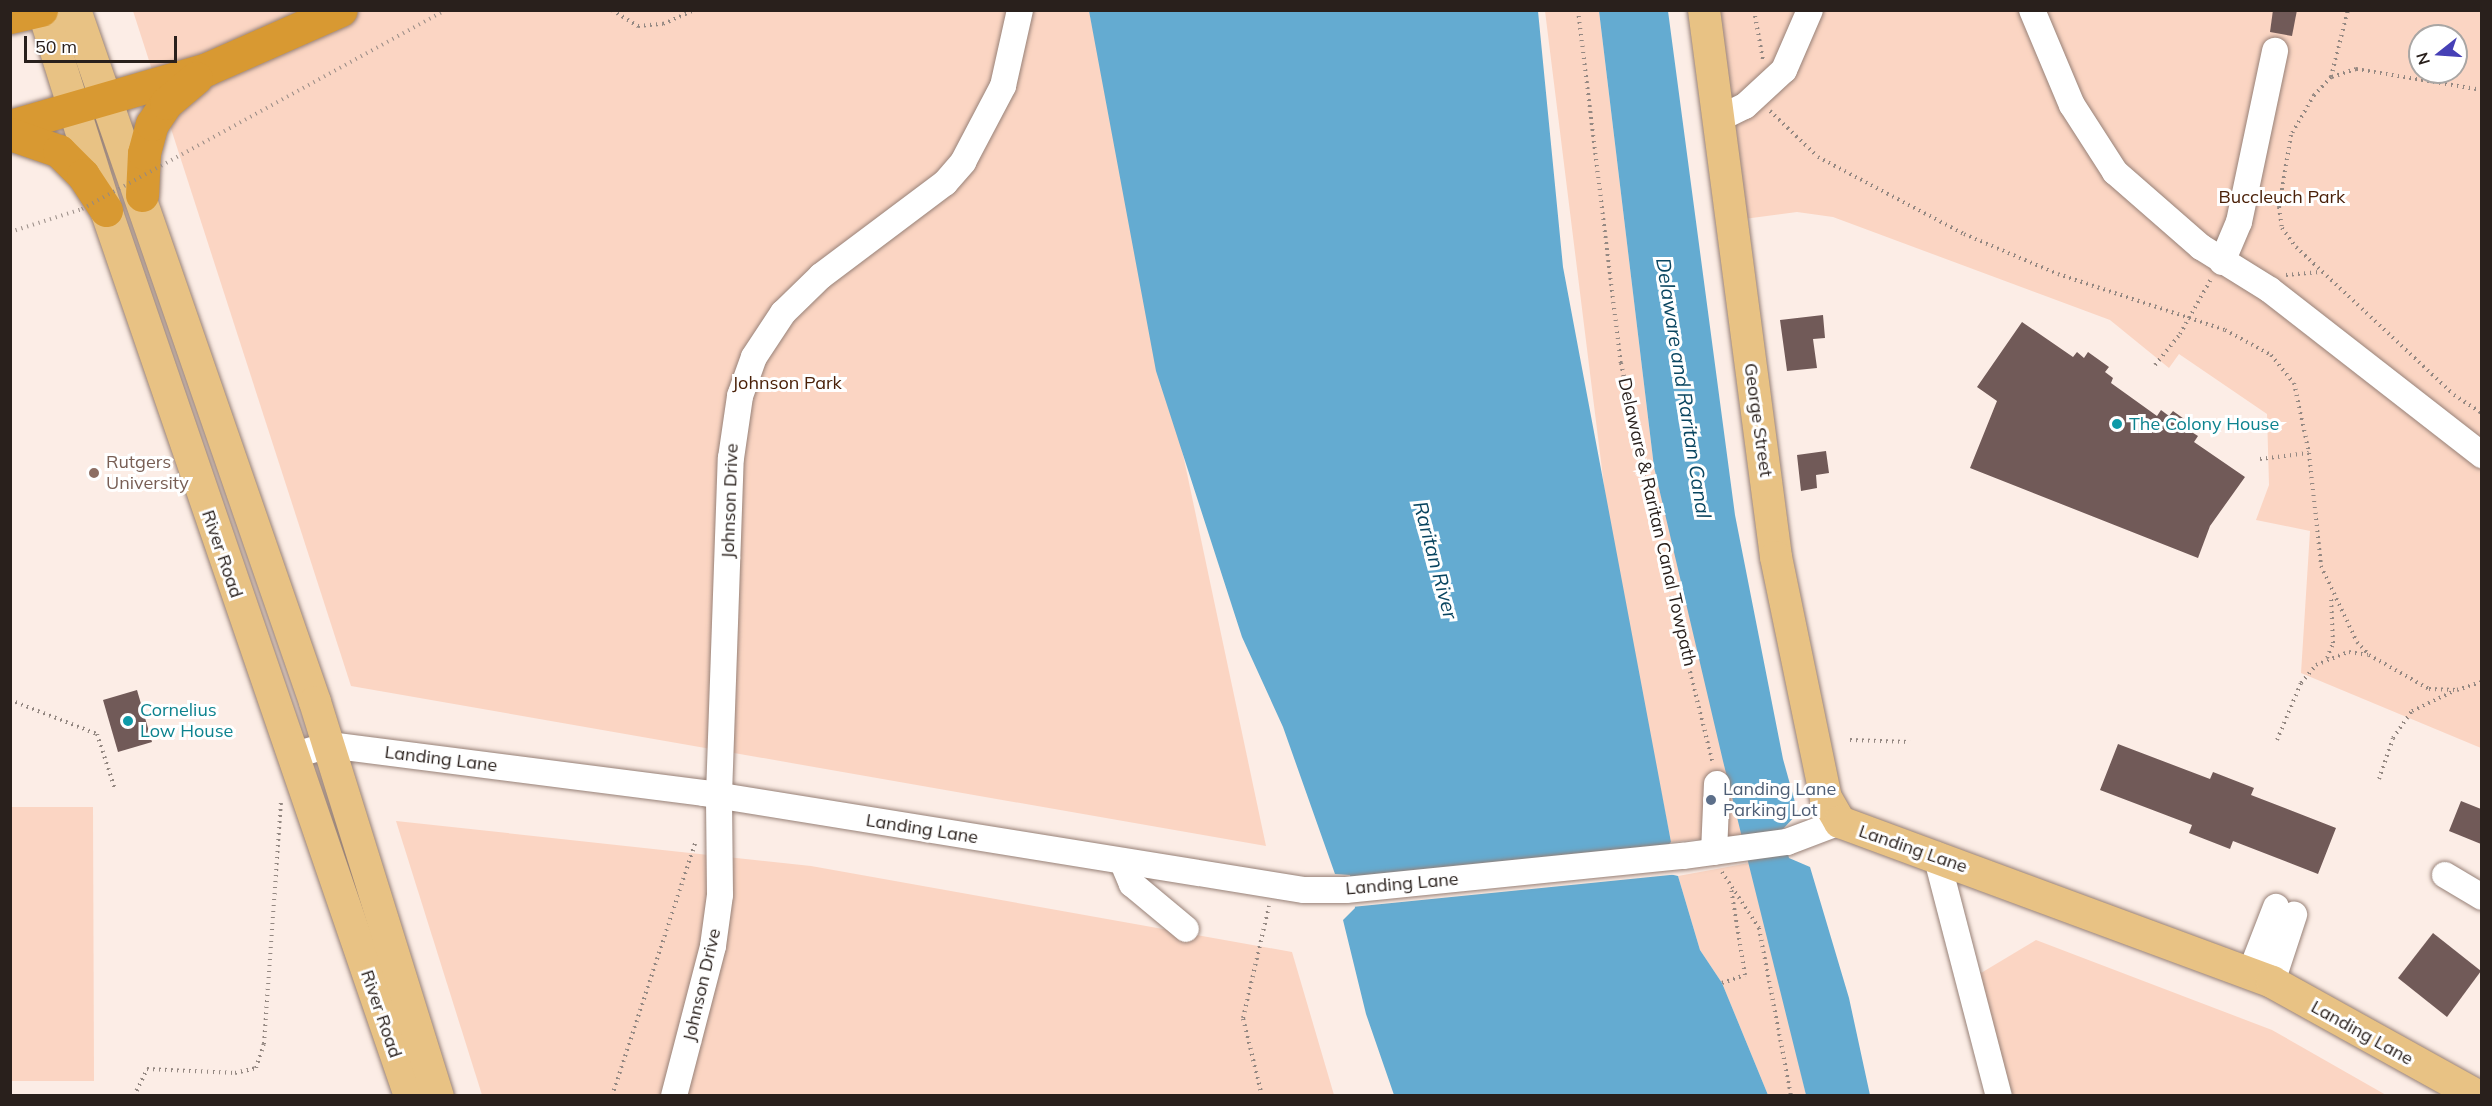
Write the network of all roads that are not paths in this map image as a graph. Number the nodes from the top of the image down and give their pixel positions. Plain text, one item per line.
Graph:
1 (42, 10) edge
2 (75, 10) edge
3 (341, 10) edge
4 (1020, 10) edge
5 (1704, 10) edge
6 (1810, 10) edge
7 (2032, 10) edge
8 (10, 17) edge
9 (2275, 51) dead end
10 (207, 69) junction
11 (105, 100) junction
12 (73, 110) junction
13 (1718, 119) junction
14 (10, 126) edge
15 (10, 134) edge
16 (142, 195) junction
17 (106, 210) junction
18 (2222, 262) junction
19 (2481, 455) edge
20 (329, 745) junction
21 (291, 756) junction
22 (1717, 784) road end
23 (719, 795) junction
24 (1840, 822) junction
25 (1936, 855) junction
26 (1718, 856) junction
27 (1123, 862) junction
28 (2445, 875) dead end
29 (2481, 897) edge
30 (2285, 911) dead end
31 (1186, 929) dead end
32 (2261, 978) junction
33 (2470, 1094) edge
34 (410, 1095) edge
35 (438, 1095) edge
36 (674, 1095) edge
37 (1999, 1095) edge

1 - 8 highway
1 - 12 main road, River Road
2 - 11 main road, River Road
3 - 10 highway
4 - 23 street, Johnson Drive
5 - 13 main road, George Street
6 - 13 street
7 - 18 street
9 - 18 street
10 - 11 highway
10 - 16 highway
11 - 12 highway
11 - 16 main road, River Road
12 - 14 highway
12 - 17 main road, River Road
13 - 24 main road, George Street
15 - 17 highway
16 - 20 main road, River Road
17 - 21 main road, River Road
18 - 19 street
20 - 21 street, Landing Lane
20 - 23 street, Landing Lane
20 - 35 main road, River Road
21 - 34 main road, River Road
22 - 26 street
23 - 27 street, Landing Lane
23 - 36 street, Johnson Drive
24 - 25 main road, Landing Lane
24 - 26 street, Landing Lane
25 - 32 main road, Landing Lane
25 - 37 street
26 - 27 street, Landing Lane
27 - 31 street
28 - 29 street
30 - 32 street
32 - 33 main road, Landing Lane

